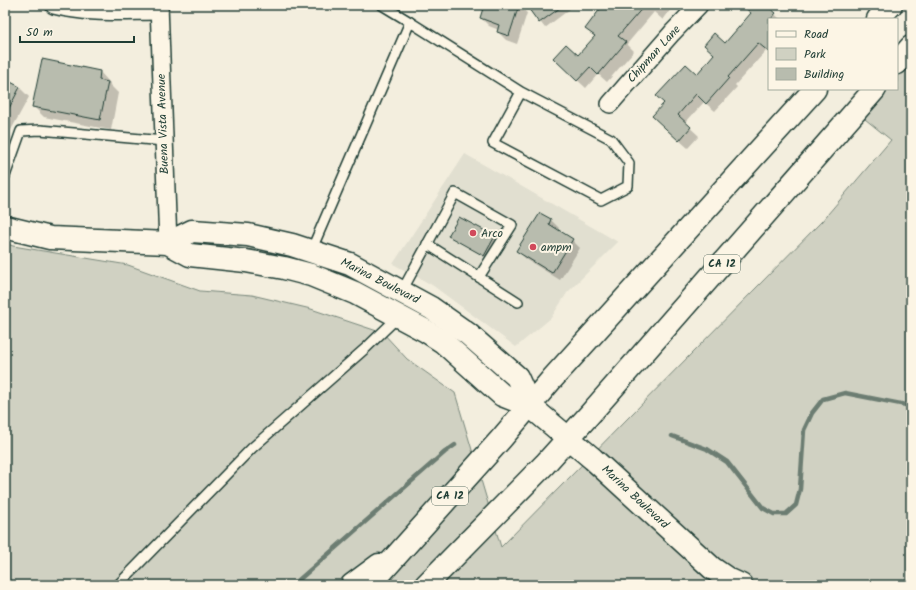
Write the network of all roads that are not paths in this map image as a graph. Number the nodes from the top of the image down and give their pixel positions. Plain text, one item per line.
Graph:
1 (54, 5) edge
2 (382, 5) edge
3 (699, 5) edge
4 (891, 5) edge
5 (159, 8) edge
6 (879, 18) edge
7 (410, 22) junction
8 (911, 47) edge
9 (898, 62) edge
10 (814, 90) edge
11 (874, 90) edge
12 (522, 92) junction
13 (610, 104) dead end
14 (164, 141) junction
15 (5, 176) edge
16 (5, 227) edge
17 (168, 243) junction
18 (427, 244) junction
19 (311, 251) junction
20 (479, 277) junction
21 (402, 291) junction
22 (355, 293) junction
23 (518, 302) dead end
24 (399, 316) junction
25 (530, 406) junction
26 (568, 438) junction
27 (405, 547) junction
28 (118, 585) edge
29 (352, 585) edge
30 (370, 585) edge
31 (426, 585) edge
32 (741, 585) edge

1 - 5 street
2 - 7 lane
3 - 13 street, Chipman Lane
4 - 6 main road
5 - 14 street, Buena Vista Avenue
7 - 12 lane
7 - 19 lane
8 - 9 main road
10 - 25 main road, CA 12
11 - 26 main road, CA 12
12 - 12 lane
14 - 15 lane
14 - 17 street, Buena Vista Avenue
16 - 17 main road, Marina Boulevard
17 - 19 main road, Marina Boulevard
17 - 22 main road, Marina Boulevard
18 - 20 lane
18 - 20 lane
18 - 21 lane
19 - 21 main road, Marina Boulevard
20 - 23 lane
21 - 22 main road
21 - 25 main road, Marina Boulevard
22 - 24 main road, Marina Boulevard
24 - 25 main road, Marina Boulevard
24 - 28 lane
25 - 26 main road, Marina Boulevard
25 - 27 main road, CA 12
26 - 31 main road, CA 12
26 - 32 main road, Marina Boulevard
27 - 29 main road
27 - 30 main road, CA 12

